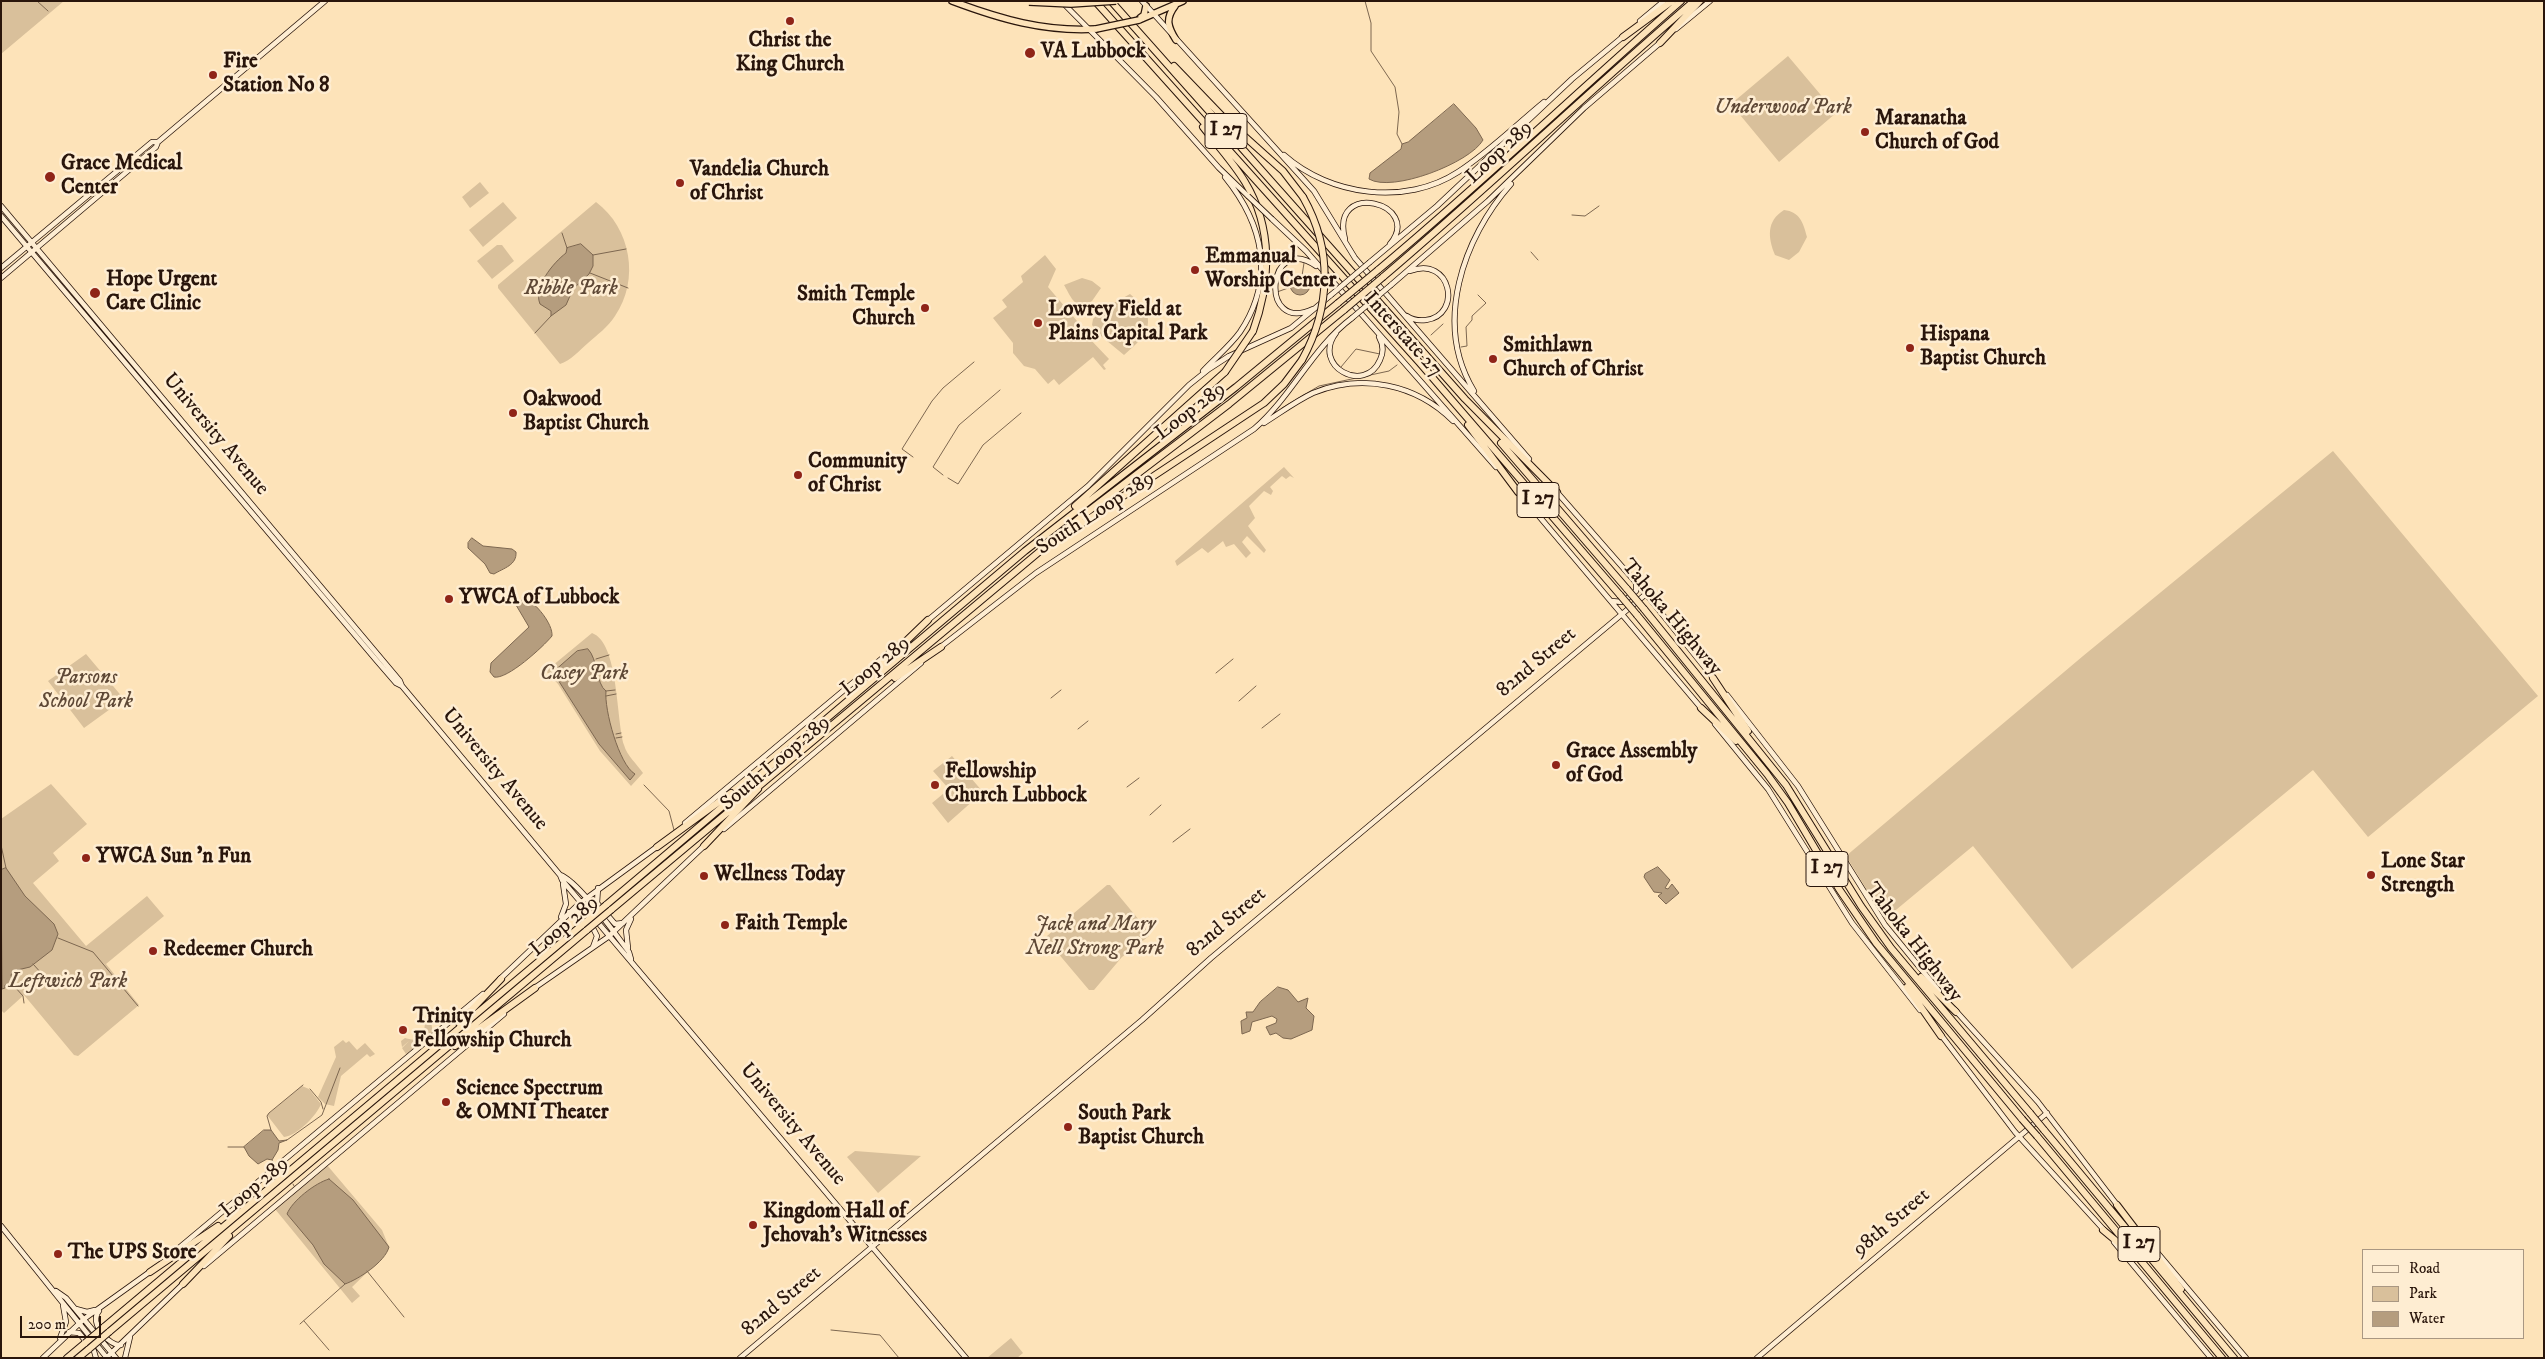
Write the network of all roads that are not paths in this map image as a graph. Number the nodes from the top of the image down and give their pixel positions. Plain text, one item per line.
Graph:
1 (325, 1) edge
2 (952, 1) edge
3 (1024, 1) edge
4 (1061, 1) edge
5 (1095, 1) edge
6 (1111, 1) edge
7 (1116, 1) edge
8 (1183, 1) edge
9 (1664, 1) edge
10 (1672, 1) edge
11 (1681, 1) edge
12 (1694, 1) edge
13 (1700, 1) edge
14 (1710, 1) edge
15 (1028, 2) edge
16 (1144, 4) edge
17 (1177, 4) junction
18 (1121, 12) junction
19 (1154, 15) junction
20 (1139, 20) junction
21 (1088, 29) junction
22 (1623, 37) junction
23 (1176, 40) junction
24 (1660, 43) junction
25 (1572, 79) junction
26 (1195, 112) junction
27 (1245, 117) junction
28 (158, 142) junction
29 (1536, 154) junction
30 (1215, 164) junction
31 (1, 206) edge
32 (1, 216) edge
33 (32, 242) junction
34 (28, 246) junction
35 (38, 248) junction
36 (1384, 251) junction
37 (33, 252) junction
38 (1355, 258) junction
39 (1, 268) edge
40 (1400, 277) junction
41 (1, 278) edge
42 (1329, 278) junction
43 (1394, 303) junction
44 (1319, 306) junction
45 (1343, 324) junction
46 (1375, 329) junction
47 (1189, 385) junction
48 (1465, 400) junction
49 (1455, 405) junction
50 (1500, 425) junction
51 (1463, 430) junction
52 (1242, 438) junction
53 (1518, 492) junction
54 (1556, 492) junction
55 (1025, 551) junction
56 (1029, 560) junction
57 (1635, 582) junction
58 (1646, 594) junction
59 (1610, 600) junction
60 (1622, 614) junction
61 (928, 620) junction
62 (940, 647) junction
63 (1713, 678) junction
64 (402, 686) junction
65 (867, 696) junction
66 (1700, 708) junction
67 (812, 730) junction
68 (1767, 759) junction
69 (1760, 766) junction
70 (757, 776) junction
71 (768, 777) junction
72 (704, 846) junction
73 (657, 847) junction
74 (561, 878) junction
75 (575, 887) junction
76 (598, 888) junction
77 (585, 898) junction
78 (580, 902) junction
79 (608, 907) junction
80 (569, 912) junction
81 (635, 912) junction
82 (626, 922) junction
83 (557, 924) junction
84 (584, 928) junction
85 (614, 932) junction
86 (608, 937) junction
87 (1878, 945) junction
88 (1889, 946) junction
89 (592, 948) junction
90 (618, 948) junction
91 (629, 952) junction
92 (631, 959) junction
93 (501, 979) junction
94 (535, 988) junction
95 (1956, 1012) junction
96 (1941, 1036) junction
97 (424, 1058) junction
98 (435, 1058) junction
99 (2047, 1113) junction
100 (2019, 1137) junction
101 (282, 1186) junction
102 (2117, 1205) junction
103 (240, 1212) junction
104 (1, 1226) edge
105 (2103, 1230) junction
106 (873, 1246) junction
107 (150, 1272) junction
108 (183, 1284) junction
109 (2160, 1284) junction
110 (56, 1291) junction
111 (63, 1304) junction
112 (103, 1306) junction
113 (75, 1308) junction
114 (84, 1320) junction
115 (79, 1324) junction
116 (106, 1329) junction
117 (70, 1332) junction
118 (130, 1337) junction
119 (122, 1344) junction
120 (87, 1346) junction
121 (53, 1347) junction
122 (114, 1356) edge
123 (2232, 1356) edge
124 (43, 1358) edge
125 (67, 1358) edge
126 (78, 1358) edge
127 (96, 1358) edge
128 (107, 1358) edge
129 (125, 1358) edge
130 (740, 1358) edge
131 (966, 1358) edge
132 (1757, 1358) edge
133 (2211, 1358) edge
134 (2222, 1358) edge
135 (2246, 1358) edge

1 - 28 main road
2 - 21 highway
3 - 15 highway
4 - 21 main road, Interstate 27
5 - 26 highway, I 27
6 - 18 highway, I 27
7 - 15 highway, bridge
8 - 17 highway
9 - 22 main road, South Loop 289
10 - 22 highway
11 - 55 highway, Loop 289, bridge
12 - 56 highway, Loop 289, bridge
13 - 24 highway
14 - 24 main road, South Loop 289
16 - 19 main road, Interstate 27
16 - 20 highway
17 - 19 highway
17 - 23 highway
18 - 48 highway, I 27
18 - 56 highway, bridge
19 - 20 highway
19 - 23 main road, Interstate 27
20 - 21 highway, bridge
21 - 30 main road, Interstate 27
22 - 25 main road, South Loop 289
23 - 27 main road, Interstate 27
24 - 29 main road, South Loop 289
25 - 27 main road
25 - 36 main road, South Loop 289
26 - 49 highway, I 27
26 - 55 highway, bridge
27 - 38 main road, Interstate 27
28 - 33 main road
28 - 35 main road
29 - 40 main road, South Loop 289
29 - 50 main road
30 - 42 main road, Interstate 27, bridge
30 - 47 main road
31 - 33 main road, University Avenue
32 - 34 main road, University Avenue
33 - 34 main road
33 - 35 main road, University Avenue
34 - 37 main road, University Avenue
34 - 39 main road
35 - 37 main road
35 - 64 main road, University Avenue
36 - 38 main road
36 - 44 main road, South Loop 289, bridge
37 - 41 main road
37 - 64 main road, University Avenue
38 - 43 main road, Interstate 27
40 - 43 main road
40 - 45 main road, South Loop 289, bridge
42 - 44 main road
42 - 46 main road, Interstate 27
43 - 50 main road, Interstate 27
44 - 47 main road, South Loop 289
45 - 46 main road
45 - 52 main road, South Loop 289
46 - 51 main road, Interstate 27
47 - 61 main road, South Loop 289
48 - 54 highway
48 - 68 highway, Tahoka Highway / I 27, bridge
49 - 53 highway
49 - 69 highway, Tahoka Highway / I 27, bridge
50 - 54 main road, Interstate 27
51 - 52 main road
51 - 53 main road, Interstate 27
52 - 62 main road, South Loop 289
53 - 59 main road, Interstate 27
54 - 57 main road, Interstate 27
55 - 67 highway, Loop 289
56 - 65 highway, Loop 289
57 - 58 main road, Interstate 27
57 - 59 main road
58 - 60 main road, 82nd Street
58 - 63 main road, Interstate 27
59 - 60 main road, Interstate 27
60 - 66 main road, Interstate 27
60 - 106 main road, 82nd Street
61 - 67 highway
61 - 73 main road, South Loop 289
62 - 65 highway
62 - 72 main road, South Loop 289
63 - 68 highway
63 - 95 main road, Tahoka Highway
64 - 74 main road, University Avenue
65 - 71 highway, Loop 289
66 - 69 highway
66 - 96 main road, Tahoka Highway
67 - 70 highway, Loop 289
68 - 88 highway, Tahoka Highway / I 27
69 - 87 highway, Tahoka Highway / I 27
70 - 73 highway
70 - 79 highway, Loop 289
71 - 72 highway
71 - 79 highway, Loop 289
72 - 81 main road, South Loop 289
73 - 76 main road, South Loop 289
74 - 75 main road, University Avenue
74 - 78 main road, University Avenue
74 - 83 main road
75 - 76 main road
75 - 77 main road, University Avenue
76 - 77 main road, South Loop 289
76 - 82 main road
77 - 78 main road, South Loop 289
77 - 85 main road, University Avenue
78 - 80 main road, South Loop 289
78 - 86 main road, University Avenue
79 - 84 highway, Loop 289, bridge
80 - 83 main road, South Loop 289
80 - 89 main road
81 - 82 main road, South Loop 289
81 - 91 main road
82 - 85 main road, South Loop 289
83 - 93 main road, South Loop 289
84 - 97 highway, Loop 289
84 - 98 highway, Loop 289
85 - 86 main road, South Loop 289
85 - 91 main road, University Avenue
86 - 89 main road, South Loop 289
86 - 90 main road, University Avenue
87 - 96 highway
87 - 109 highway, Tahoka Highway / I 27, bridge
88 - 95 highway
88 - 123 highway, Tahoka Highway / I 27, bridge
89 - 90 main road
89 - 94 main road, South Loop 289
90 - 92 main road, University Avenue
91 - 92 main road, University Avenue
92 - 106 main road, University Avenue
93 - 97 highway
93 - 107 main road, South Loop 289
94 - 98 highway
94 - 108 main road, South Loop 289
95 - 99 main road, Tahoka Highway
96 - 100 main road, Tahoka Highway
97 - 103 highway, Loop 289
98 - 101 highway, Loop 289
99 - 100 main road, 98th Street
99 - 102 main road, Tahoka Highway
100 - 105 main road, Tahoka Highway
100 - 132 main road, 98th Street
101 - 108 highway
101 - 116 highway, Loop 289
102 - 123 highway
102 - 135 main road, Tahoka Highway
103 - 107 highway
103 - 116 highway, Loop 289
104 - 110 main road
105 - 109 highway
105 - 133 main road, Tahoka Highway
106 - 130 main road, 82nd Street
106 - 131 main road, University Avenue
107 - 112 main road, South Loop 289
108 - 118 main road, South Loop 289
109 - 134 highway, Tahoka Highway / I 27
110 - 111 main road
110 - 113 main road
111 - 115 main road
111 - 121 main road
112 - 113 main road
112 - 114 main road, South Loop 289
112 - 119 main road
113 - 114 main road
114 - 115 main road, South Loop 289
114 - 122 main road
115 - 117 main road, South Loop 289
115 - 128 main road
116 - 120 highway, Loop 289, bridge
117 - 121 main road, South Loop 289
117 - 127 main road
118 - 119 main road, South Loop 289
118 - 129 main road
119 - 122 main road, South Loop 289
120 - 125 highway, Loop 289
120 - 126 highway, Loop 289
121 - 124 main road
122 - 128 main road, South Loop 289

